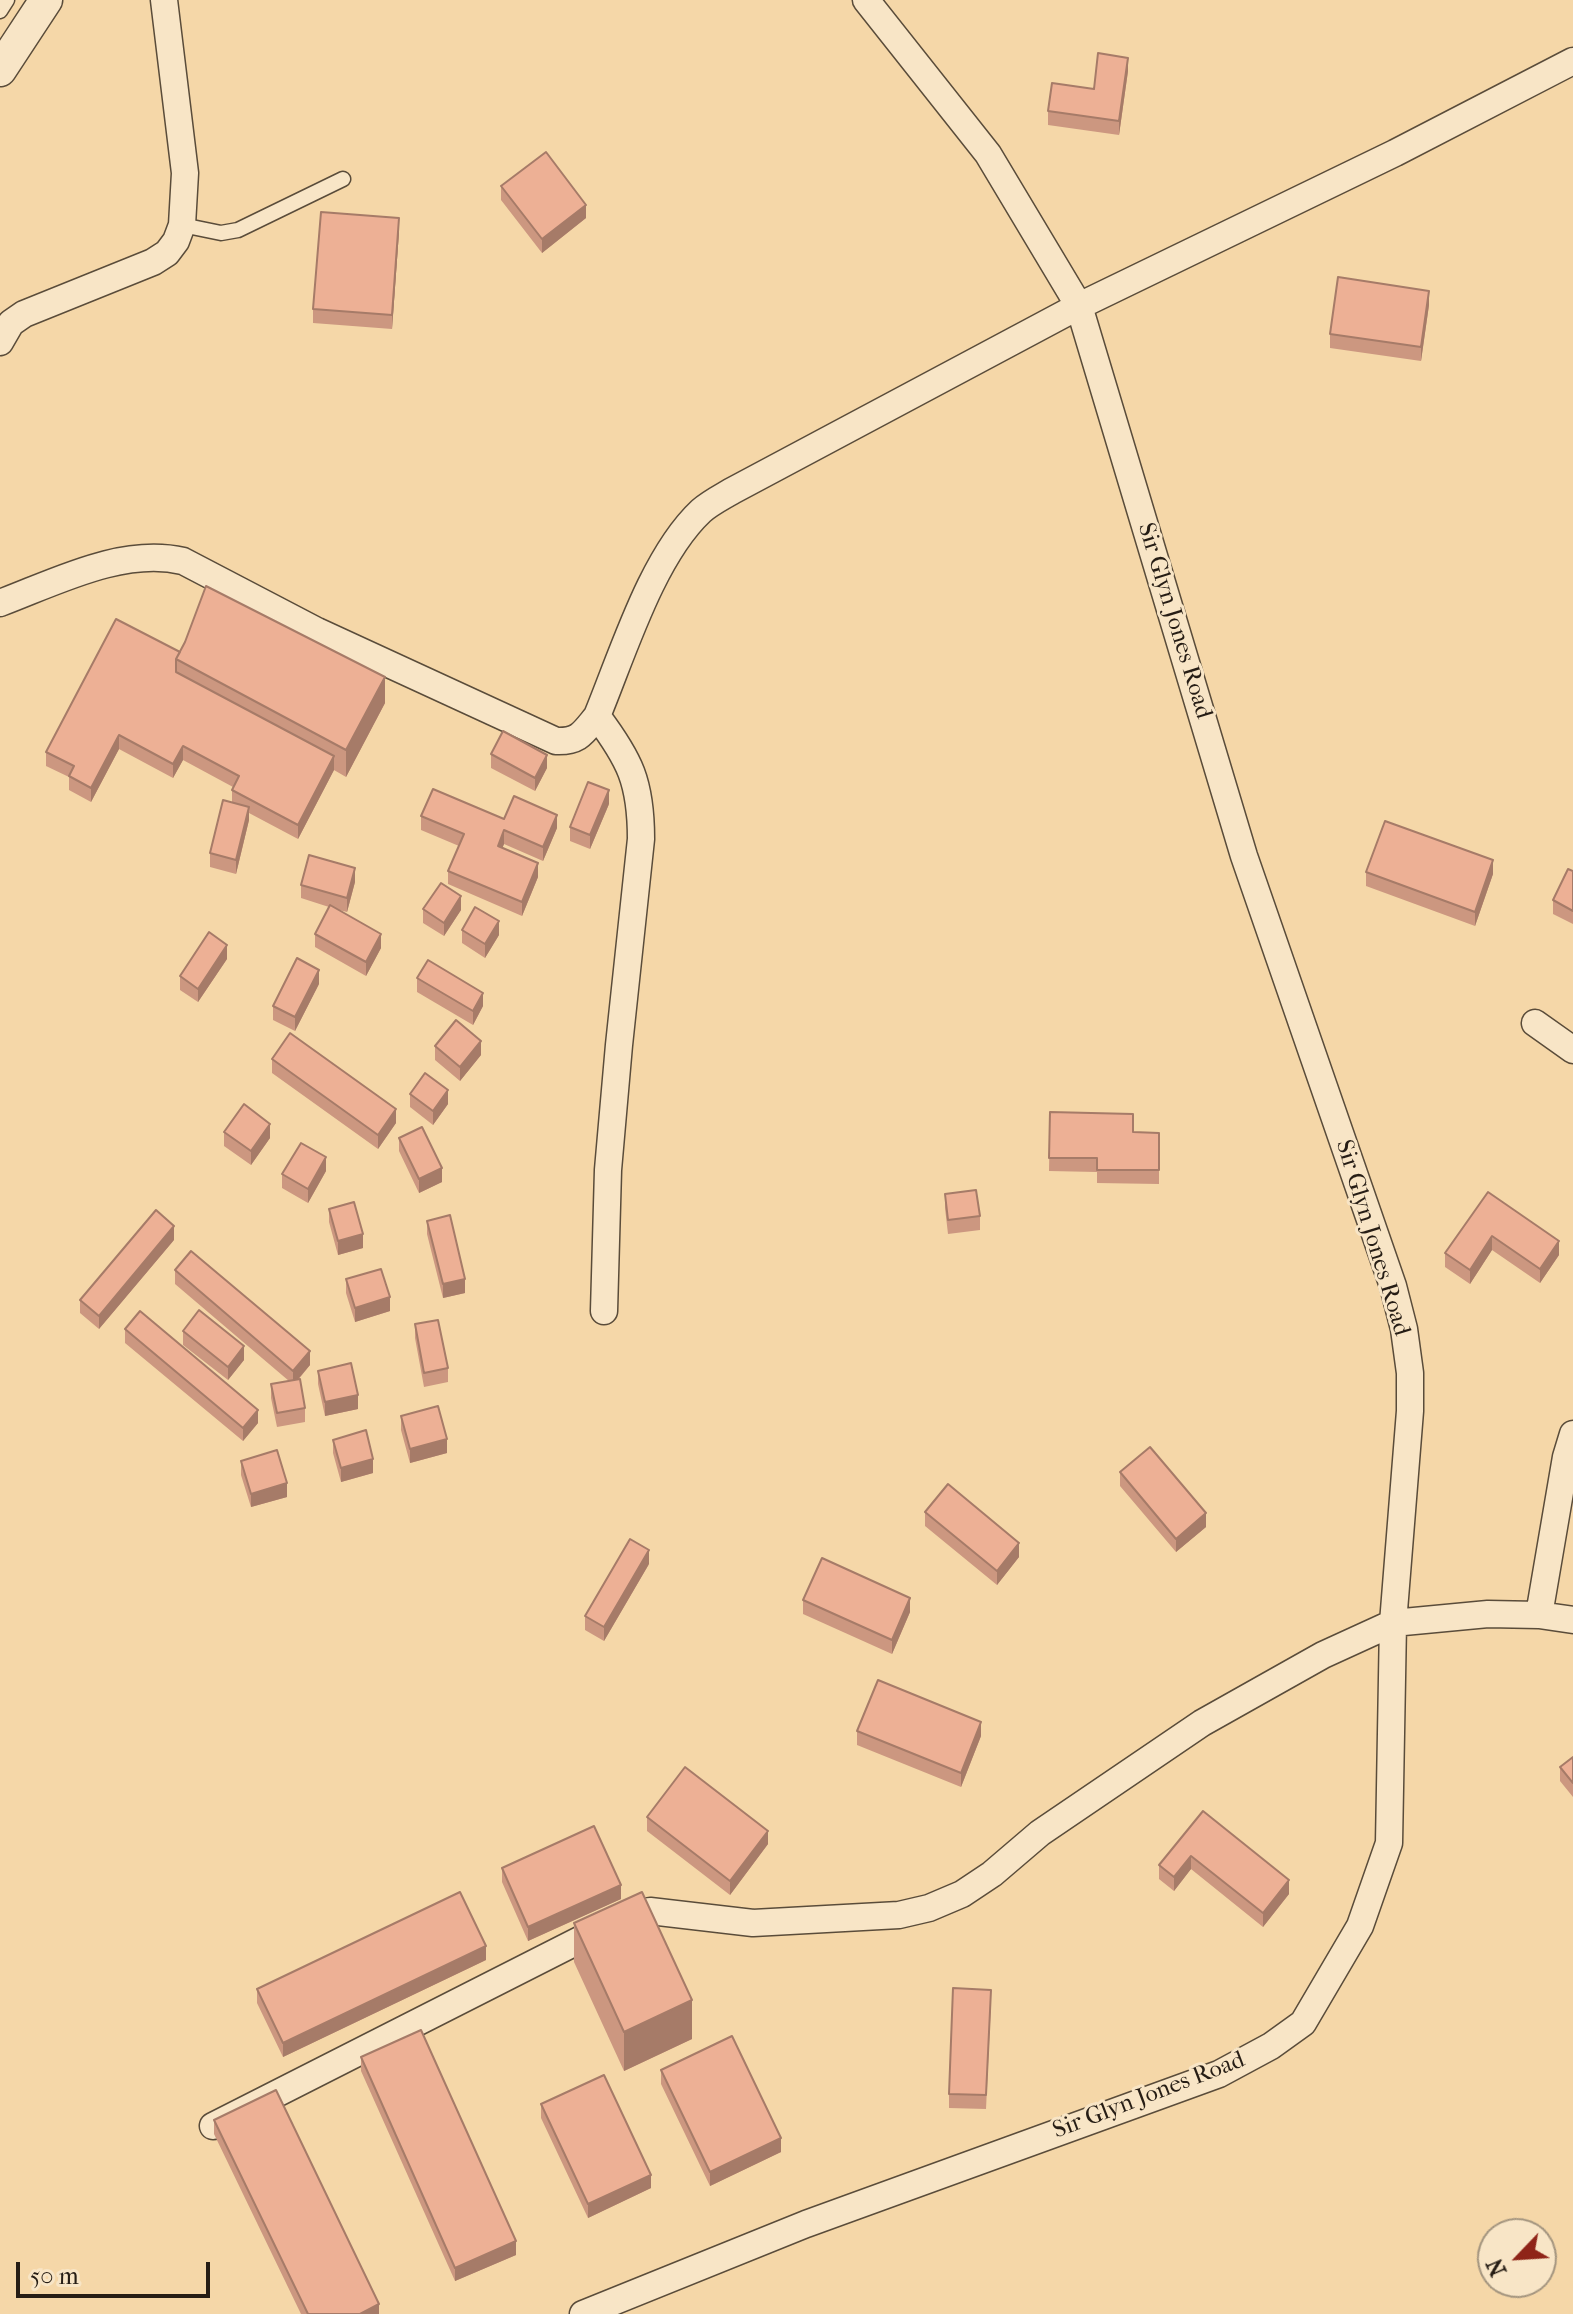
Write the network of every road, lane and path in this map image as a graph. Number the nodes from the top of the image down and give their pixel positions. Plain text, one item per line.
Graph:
1 (7, 0) edge
2 (46, 0) edge
3 (164, 0) edge
4 (866, 0) edge
5 (0, 11) edge
6 (1573, 61) edge
7 (0, 70) edge
8 (343, 179) dead end
9 (182, 225) junction
10 (1079, 306) junction
11 (0, 342) edge
12 (0, 603) edge
13 (597, 716) junction
14 (1535, 1023) dead end
15 (1573, 1050) edge
16 (604, 1311) dead end
17 (1573, 1434) edge
18 (1539, 1615) junction
19 (1573, 1620) edge
20 (1393, 1623) junction
21 (213, 2126) edge
22 (583, 2314) edge

1 - 5 lane
2 - 7 street
3 - 9 street
4 - 10 street, Sir Glyn Jones Road
6 - 10 street
8 - 9 lane
9 - 11 street
10 - 13 street
10 - 20 street, Sir Glyn Jones Road
12 - 13 street
13 - 16 street
14 - 15 street
17 - 18 street
18 - 19 street
18 - 20 street
20 - 21 street
20 - 22 street, Sir Glyn Jones Road

